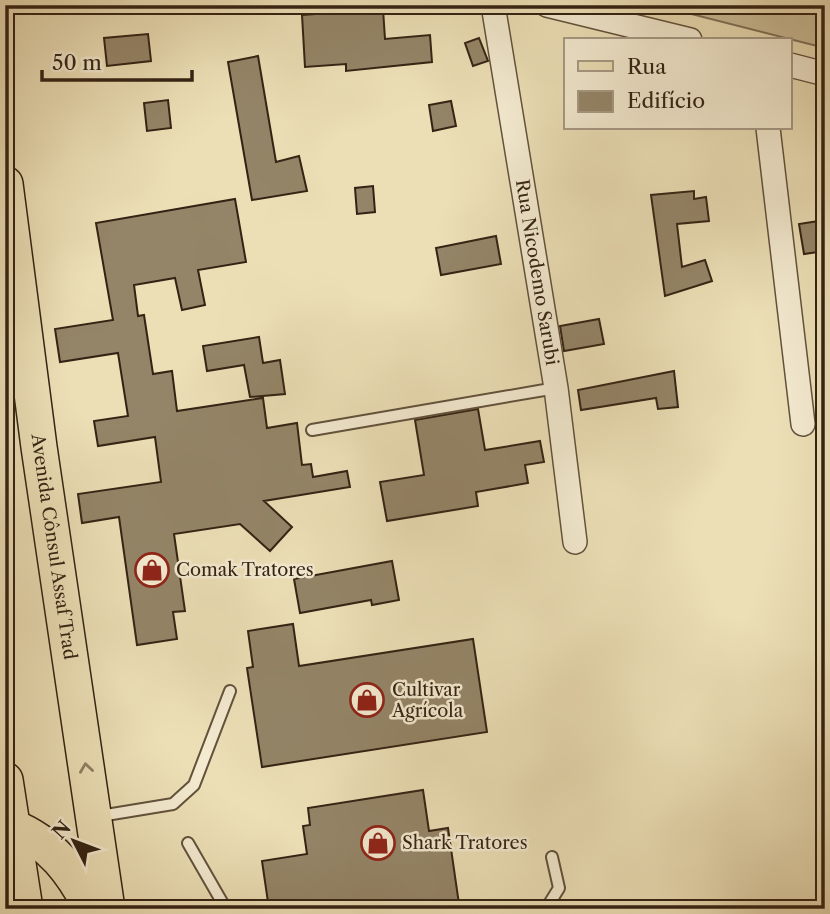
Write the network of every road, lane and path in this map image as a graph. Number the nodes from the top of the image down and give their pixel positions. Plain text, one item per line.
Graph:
1 (493, 5) edge
2 (547, 5) edge
3 (682, 38) edge
4 (792, 66) edge
5 (825, 74) edge
6 (768, 130) edge
7 (5, 184) edge
8 (8, 234) edge
9 (18, 382) edge
10 (556, 388) junction
11 (803, 424) dead end
12 (312, 430) dead end
13 (575, 542) dead end
14 (230, 691) dead end
15 (5, 780) edge
16 (93, 817) junction
17 (8, 828) edge
18 (188, 843) dead end
19 (552, 857) dead end
20 (12, 871) edge
21 (25, 909) edge
22 (92, 909) edge
23 (107, 909) edge
24 (226, 909) edge
25 (546, 909) edge

1 - 10 street, Rua Nicodemo Sarubi
2 - 3 street
4 - 5 street
6 - 11 street
7 - 8 main road, Avenida Cônsul Assaf Trad
8 - 9 main road, Avenida Cônsul Assaf Trad
16 -> 9 main road, Avenida Cônsul Assaf Trad
10 - 12 lane
10 - 13 street, Rua Nicodemo Sarubi
14 - 16 lane
15 - 17 main road
16 - 23 main road, Avenida Cônsul Assaf Trad
17 - 20 main road
17 - 22 main road
18 - 24 lane
19 - 25 lane
20 - 21 main road

